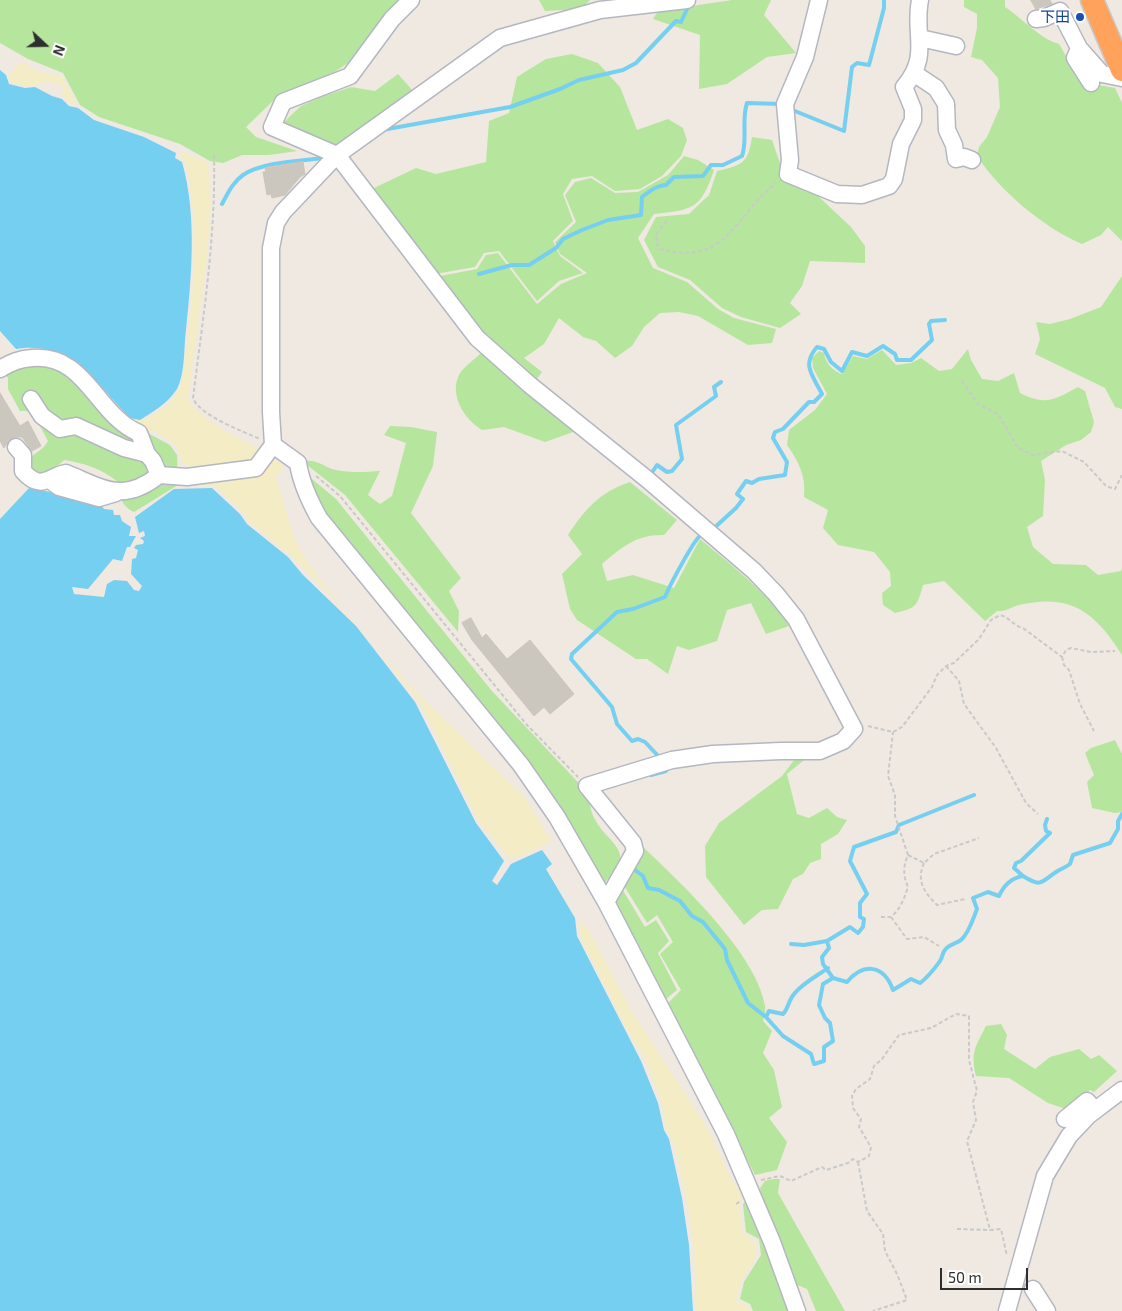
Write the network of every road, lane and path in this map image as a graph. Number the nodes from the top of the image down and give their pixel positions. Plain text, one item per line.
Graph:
1 (411, 0) edge
2 (687, 0) edge
3 (819, 0) edge
4 (920, 0) edge
5 (1092, 0) edge
6 (1036, 19) dead end
7 (920, 38) junction
8 (956, 46) dead end
9 (1079, 48) junction
10 (1122, 70) edge
11 (915, 74) junction
12 (1122, 78) edge
13 (1091, 83) dead end
14 (214, 155) dead end
15 (337, 155) junction
16 (972, 160) dead end
17 (788, 174) junction
18 (667, 221) dead end
19 (0, 369) edge
20 (962, 381) dead end
21 (35, 405) dead end
22 (273, 445) junction
23 (16, 447) dead end
24 (147, 454) junction
25 (298, 463) junction
26 (159, 475) junction
27 (1122, 475) edge
28 (1115, 652) dead end
29 (1062, 657) junction
30 (946, 666) junction
31 (854, 730) junction
32 (1094, 731) dead end
33 (893, 732) junction
34 (587, 786) junction
35 (1038, 814) dead end
36 (979, 838) dead end
37 (908, 854) junction
38 (924, 863) junction
39 (965, 899) dead end
40 (606, 902) junction
41 (881, 916) dead end
42 (891, 917) junction
43 (938, 946) dead end
44 (1122, 1090) edge
45 (1095, 1110) junction
46 (1065, 1120) dead end
47 (858, 1162) junction
48 (752, 1194) junction
49 (957, 1229) dead end
50 (990, 1230) junction
51 (1017, 1273) junction
52 (1033, 1289) dead end
53 (797, 1311) edge
54 (873, 1311) edge
55 (1007, 1311) edge
56 (1047, 1311) edge

1 - 15 street
2 - 15 street
3 - 17 street
4 - 7 street
5 - 10 highway
6 - 9 street
7 - 8 street
7 - 11 street
9 - 12 street
9 - 13 street
11 - 16 street
11 - 17 street
14 - 22 path
15 - 22 street
15 - 31 street
17 - 18 path
19 - 24 street
20 - 27 path
21 - 24 street
22 - 25 street
22 - 26 street
23 - 26 street
24 - 26 street
25 - 34 path
25 - 40 street
28 - 29 path
29 - 30 path
29 - 32 path
30 - 33 path
30 - 35 path
31 - 33 path
31 - 34 street
33 - 37 path
34 - 40 street
36 - 38 path
37 - 38 path
37 - 42 path
38 - 39 path
40 - 48 street
41 - 42 path
42 - 43 path
44 - 45 street
45 - 46 street
45 - 51 street
47 - 48 path
47 - 50 path
47 - 54 path
48 - 53 street
49 - 50 path
50 - 51 path
51 - 55 street
52 - 56 street

